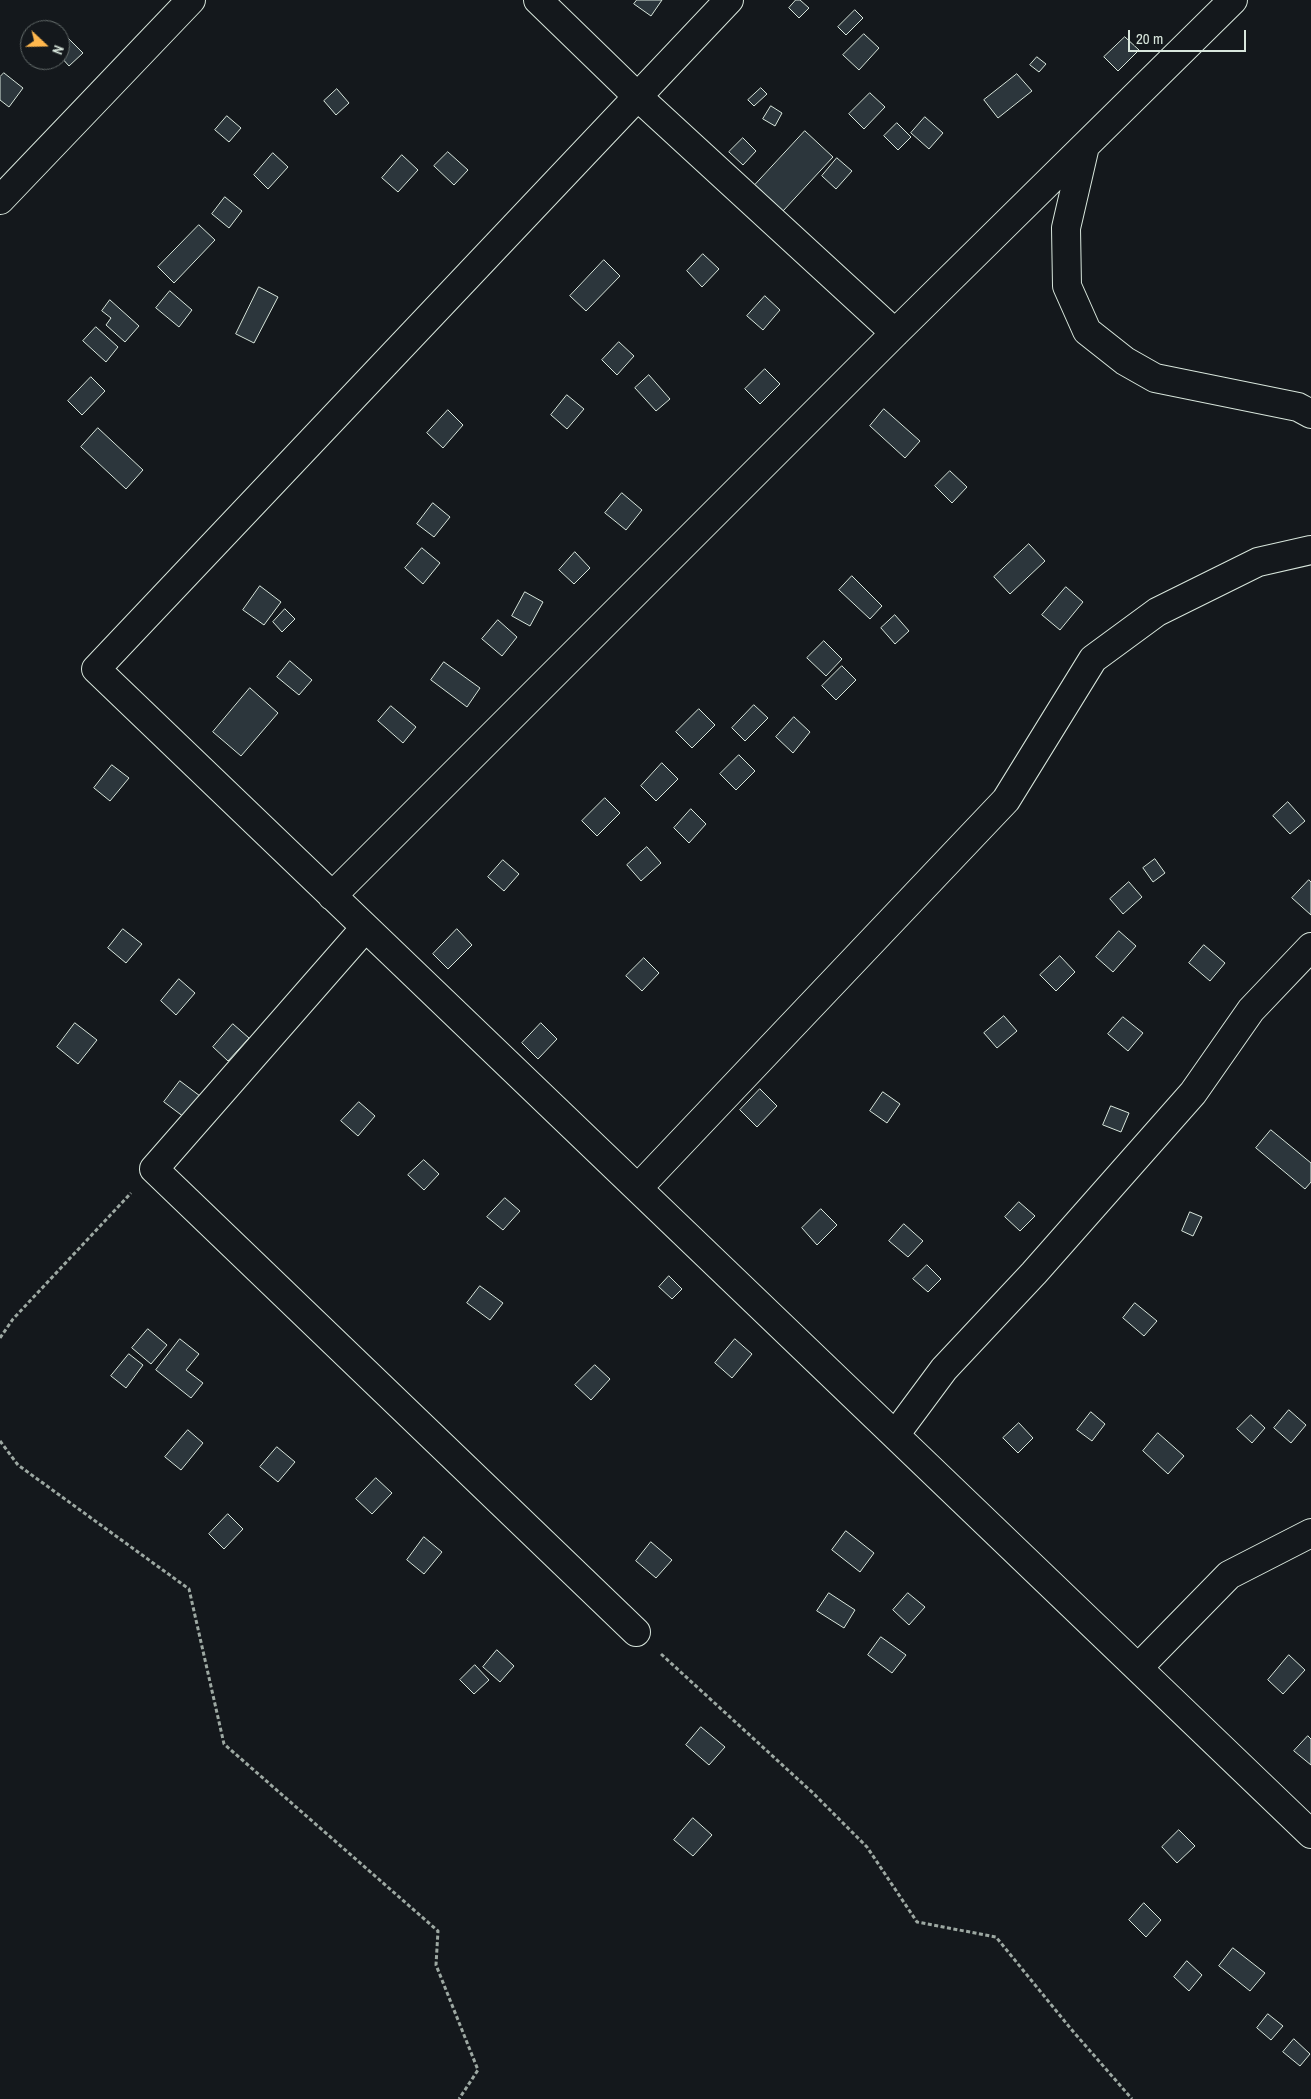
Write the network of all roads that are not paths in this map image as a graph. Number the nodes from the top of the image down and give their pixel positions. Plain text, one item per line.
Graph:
1 (191, 0) edge
2 (538, 0) edge
3 (729, 0) edge
4 (1233, 0) edge
5 (637, 96) junction
6 (1085, 146) junction
7 (0, 200) edge
8 (895, 333) junction
9 (1311, 414) edge
10 (1311, 550) edge
11 (332, 896) junction
12 (366, 928) junction
13 (1311, 947) edge
14 (638, 1188) junction
15 (895, 1435) junction
16 (1311, 1533) edge
17 (636, 1632) road end
18 (1138, 1668) junction
19 (1311, 1834) edge

1 - 7 street
2 - 5 street
3 - 5 street
4 - 6 street
5 - 8 street
5 - 11 street
6 - 8 street
6 - 9 street
8 - 11 street
10 - 14 street
11 - 12 street
12 - 14 street
12 - 17 street
13 - 15 street
14 - 15 street
15 - 18 street
16 - 18 street
18 - 19 street

